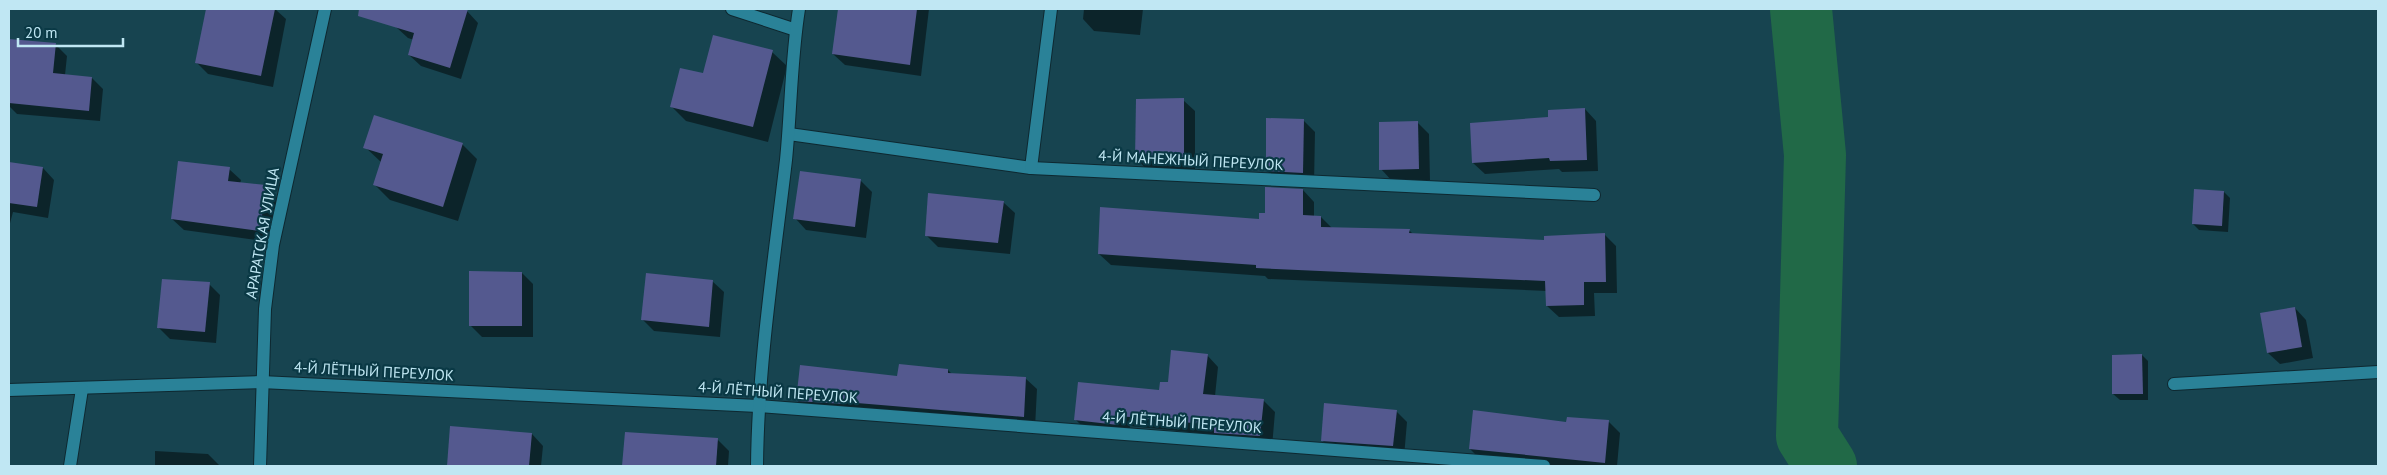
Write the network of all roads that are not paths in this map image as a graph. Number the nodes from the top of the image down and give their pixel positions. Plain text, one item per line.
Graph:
1 (325, 9) edge
2 (732, 9) edge
3 (799, 9) edge
4 (1051, 9) edge
5 (796, 30) junction
6 (789, 134) junction
7 (1031, 168) junction
8 (1594, 195) dead end
9 (2378, 372) edge
10 (261, 382) junction
11 (2174, 384) dead end
12 (82, 389) junction
13 (9, 390) edge
14 (758, 406) junction
15 (70, 466) edge
16 (260, 466) edge
17 (757, 466) edge
18 (1544, 466) edge

1 - 10 street, АРАРАТСКАЯ УЛИЦА
2 - 5 street
3 - 5 street
4 - 7 street
5 - 6 street
6 - 7 street, 4-Й МАНЕЖНЫЙ ПЕРЕУЛОК
6 - 14 street
7 - 8 street, 4-Й МАНЕЖНЫЙ ПЕРЕУЛОК
9 - 11 street
10 - 12 street, 4-Й ЛЁТНЫЙ ПЕРЕУЛОК
10 - 14 street, 4-Й ЛЁТНЫЙ ПЕРЕУЛОК
10 - 16 street, АРАРАТСКАЯ УЛИЦА
12 - 13 street, 4-Й ЛЁТНЫЙ ПЕРЕУЛОК
12 - 15 street
14 - 17 street
14 - 18 street, 4-Й ЛЁТНЫЙ ПЕРЕУЛОК

